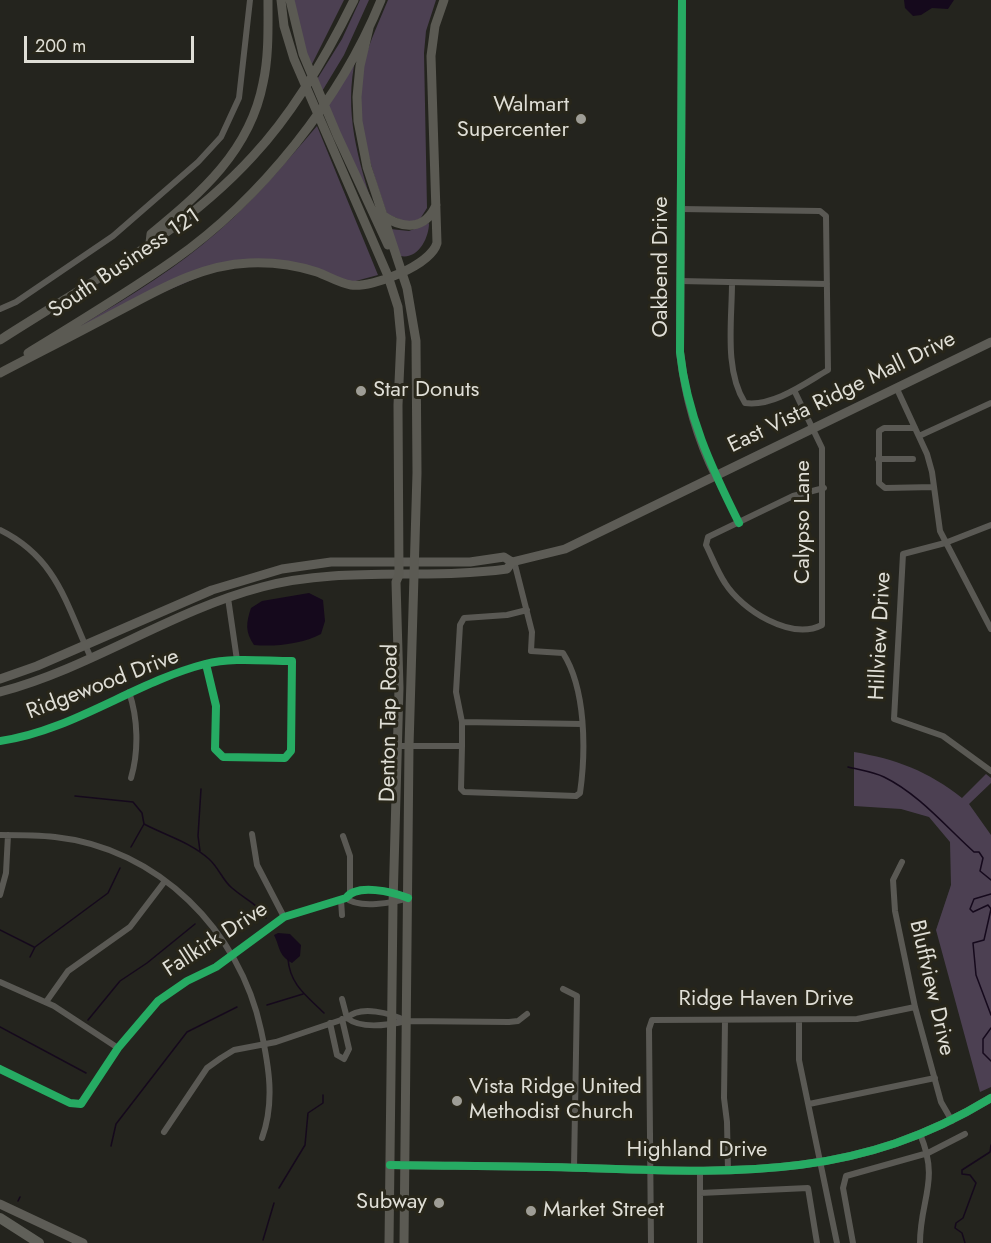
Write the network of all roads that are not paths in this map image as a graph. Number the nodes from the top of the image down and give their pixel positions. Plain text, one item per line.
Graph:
1 (250, 0) edge
2 (281, 0) edge
3 (290, 0) edge
4 (354, 0) edge
5 (381, 0) edge
6 (444, 0) edge
7 (682, 0) edge
8 (269, 1) edge
9 (369, 28) junction
10 (299, 57) junction
11 (333, 138) junction
12 (437, 203) junction
13 (680, 209) junction
14 (381, 214) junction
15 (150, 243) junction
16 (393, 251) junction
17 (422, 261) junction
18 (401, 272) junction
19 (388, 276) junction
20 (680, 281) junction
21 (732, 283) junction
22 (370, 284) junction
23 (827, 284) junction
24 (406, 285) junction
25 (395, 298) junction
26 (0, 309) edge
27 (0, 340) edge
28 (991, 342) edge
29 (0, 371) edge
30 (897, 389) junction
31 (794, 390) junction
32 (991, 403) edge
33 (915, 428) junction
34 (814, 430) junction
35 (920, 436) junction
36 (398, 440) junction
37 (417, 442) junction
38 (878, 459) junction
39 (913, 459) dead end
40 (716, 477) junction
41 (934, 487) junction
42 (824, 488) junction
43 (739, 522) junction
44 (991, 525) edge
45 (0, 530) edge
46 (945, 543) junction
47 (513, 561) junction
48 (399, 562) junction
49 (414, 562) junction
50 (399, 575) junction
51 (413, 575) junction
52 (230, 583) junction
53 (228, 598) junction
54 (527, 610) junction
55 (991, 629) edge
56 (85, 645) junction
57 (92, 658) junction
58 (237, 660) junction
59 (206, 664) junction
60 (0, 679) edge
61 (0, 692) edge
62 (129, 692) junction
63 (462, 722) junction
64 (582, 724) junction
65 (0, 741) edge
66 (397, 746) junction
67 (409, 746) junction
68 (462, 746) junction
69 (991, 771) edge
70 (131, 778) dead end
71 (252, 834) dead end
72 (0, 835) edge
73 (8, 835) junction
74 (343, 837) dead end
75 (902, 862) dead end
76 (165, 881) junction
77 (393, 892) junction
78 (0, 895) edge
79 (346, 897) junction
80 (408, 898) junction
81 (393, 904) junction
82 (342, 915) dead end
83 (284, 917) junction
84 (233, 955) junction
85 (0, 982) edge
86 (562, 989) dead end
87 (342, 999) dead end
88 (46, 1002) junction
89 (915, 1007) junction
90 (391, 1013) junction
91 (527, 1014) dead end
92 (345, 1019) junction
93 (725, 1020) junction
94 (406, 1021) junction
95 (799, 1021) junction
96 (330, 1023) junction
97 (391, 1024) junction
98 (264, 1044) junction
99 (118, 1048) junction
100 (0, 1069) edge
101 (935, 1078) junction
102 (988, 1100) edge
103 (808, 1104) junction
104 (951, 1121) junction
105 (165, 1132) dead end
106 (920, 1134) junction
107 (965, 1134) dead end
108 (262, 1138) dead end
109 (928, 1153) junction
110 (821, 1163) junction
111 (390, 1165) junction
112 (405, 1165) junction
113 (574, 1168) junction
114 (650, 1170) junction
115 (700, 1171) junction
116 (728, 1171) junction
117 (700, 1192) junction
118 (0, 1204) edge
119 (0, 1218) edge
120 (39, 1243) edge
121 (83, 1243) edge
122 (391, 1243) edge
123 (404, 1243) edge
124 (651, 1243) edge
125 (700, 1243) edge
126 (817, 1243) edge
127 (837, 1243) edge
128 (854, 1243) edge
129 (921, 1243) edge

1 - 26 street
2 - 10 main road
3 - 10 main road
4 - 15 main road, South Business 121
5 - 9 main road, South Business 121
6 - 12 main road
7 - 13 street, Oakbend Drive
8 - 15 main road
9 - 14 main road
9 - 29 main road, South Business 121
10 - 11 main road
11 - 16 main road
11 - 19 main road, Denton Tap Road
12 - 14 main road
12 - 17 main road
13 - 20 street, Oakbend Drive
13 - 23 street
14 - 16 main road
15 - 27 main road, South Business 121
16 - 18 main road, Denton Tap Road
17 - 18 main road
17 - 24 main road
18 - 19 main road
18 - 24 main road, Denton Tap Road
19 - 22 main road
19 - 25 main road, Denton Tap Road
20 - 21 street
20 - 40 street, Oakbend Drive
21 - 23 street
21 - 31 street
22 - 25 main road
22 - 29 main road
23 - 31 street
24 - 37 main road, Denton Tap Road
25 - 36 main road, Denton Tap Road
28 - 30 main road, East Vista Ridge Mall Drive
30 - 33 street
30 - 34 main road, East Vista Ridge Mall Drive
31 - 34 street, Calypso Lane
32 - 35 street
33 - 35 street
33 - 38 street
34 - 40 main road, East Vista Ridge Mall Drive
34 - 42 street, Calypso Lane
35 - 41 street
36 - 37 main road
36 - 48 main road, Denton Tap Road
37 - 49 main road, Denton Tap Road
38 - 39 street
38 - 41 street
40 - 43 street, Oakbend Drive
40 - 47 main road, East Vista Ridge Mall Drive
41 - 46 street
42 - 43 street
42 - 43 street, Calypso Lane
44 - 46 street
45 - 56 street
46 - 55 street
46 - 69 street, Hillview Drive
47 - 49 main road, East Vista Ridge Mall Drive
47 - 51 main road, East Vista Ridge Mall Drive
47 - 54 street
48 - 49 main road, East Vista Ridge Mall Drive
48 - 50 main road, Denton Tap Road
48 - 52 main road, East Vista Ridge Mall Drive
49 - 51 main road, Denton Tap Road
50 - 51 main road, East Vista Ridge Mall Drive
50 - 53 main road, East Vista Ridge Mall Drive
50 - 66 main road, Denton Tap Road
51 - 67 main road, Denton Tap Road
52 - 53 main road
52 - 56 main road, East Vista Ridge Mall Drive
53 - 57 main road, East Vista Ridge Mall Drive
53 - 58 street
54 - 63 street
54 - 64 street
56 - 57 street
56 - 60 main road, East Vista Ridge Mall Drive
57 - 61 main road, East Vista Ridge Mall Drive
58 - 59 street, Ridgewood Drive
58 - 59 street, Ridgewood Drive
59 - 62 street, Ridgewood Drive
62 - 65 street, Ridgewood Drive
62 - 70 street
63 - 64 street
63 - 68 street
64 - 68 street
66 - 67 street
66 - 77 main road, Denton Tap Road
67 - 68 street
67 - 80 main road, Denton Tap Road
71 - 83 street
72 - 73 street
73 - 76 street
73 - 78 street
74 - 79 street
75 - 89 street, Bluffview Drive
76 - 84 street
76 - 88 street
77 - 79 street, Fallkirk Drive
77 - 80 street, Fallkirk Drive
77 - 81 main road, Denton Tap Road
79 - 81 street, Fallkirk Drive
79 - 82 street
79 - 83 street, Fallkirk Drive
80 - 81 street, Fallkirk Drive
80 - 94 main road, Denton Tap Road
81 - 90 main road, Denton Tap Road
83 - 84 street, Fallkirk Drive
84 - 98 street
84 - 99 street, Fallkirk Drive
85 - 88 street
86 - 113 street
87 - 92 street
88 - 99 street
89 - 95 street, Ridge Haven Drive
89 - 101 street, Bluffview Drive
90 - 92 street
90 - 94 street
90 - 97 main road, Denton Tap Road
91 - 94 street
92 - 96 street
92 - 96 street
92 - 97 street
93 - 95 street, Ridge Haven Drive
93 - 114 street, Ridge Haven Drive
93 - 116 street
94 - 97 street
94 - 112 main road, Denton Tap Road
95 - 103 street
96 - 98 street
97 - 111 main road, Denton Tap Road
98 - 105 street
98 - 108 street
99 - 100 street, Fallkirk Drive
101 - 103 street
101 - 104 street, Bluffview Drive
102 - 104 street, Highland Drive
103 - 110 street
104 - 106 street, Highland Drive
106 - 109 street
106 - 110 street, Highland Drive
107 - 109 street
109 - 128 street
109 - 129 street
110 - 116 street, Highland Drive
110 - 127 street
111 - 112 street, Highland Drive
111 - 122 main road, Denton Tap Road
112 - 113 street, Highland Drive
112 - 123 main road, Denton Tap Road
113 - 114 street, Highland Drive
114 - 115 street, Highland Drive
114 - 124 street
115 - 116 street, Highland Drive
115 - 117 street
117 - 125 street
117 - 126 street
118 - 121 main road
119 - 120 highway

